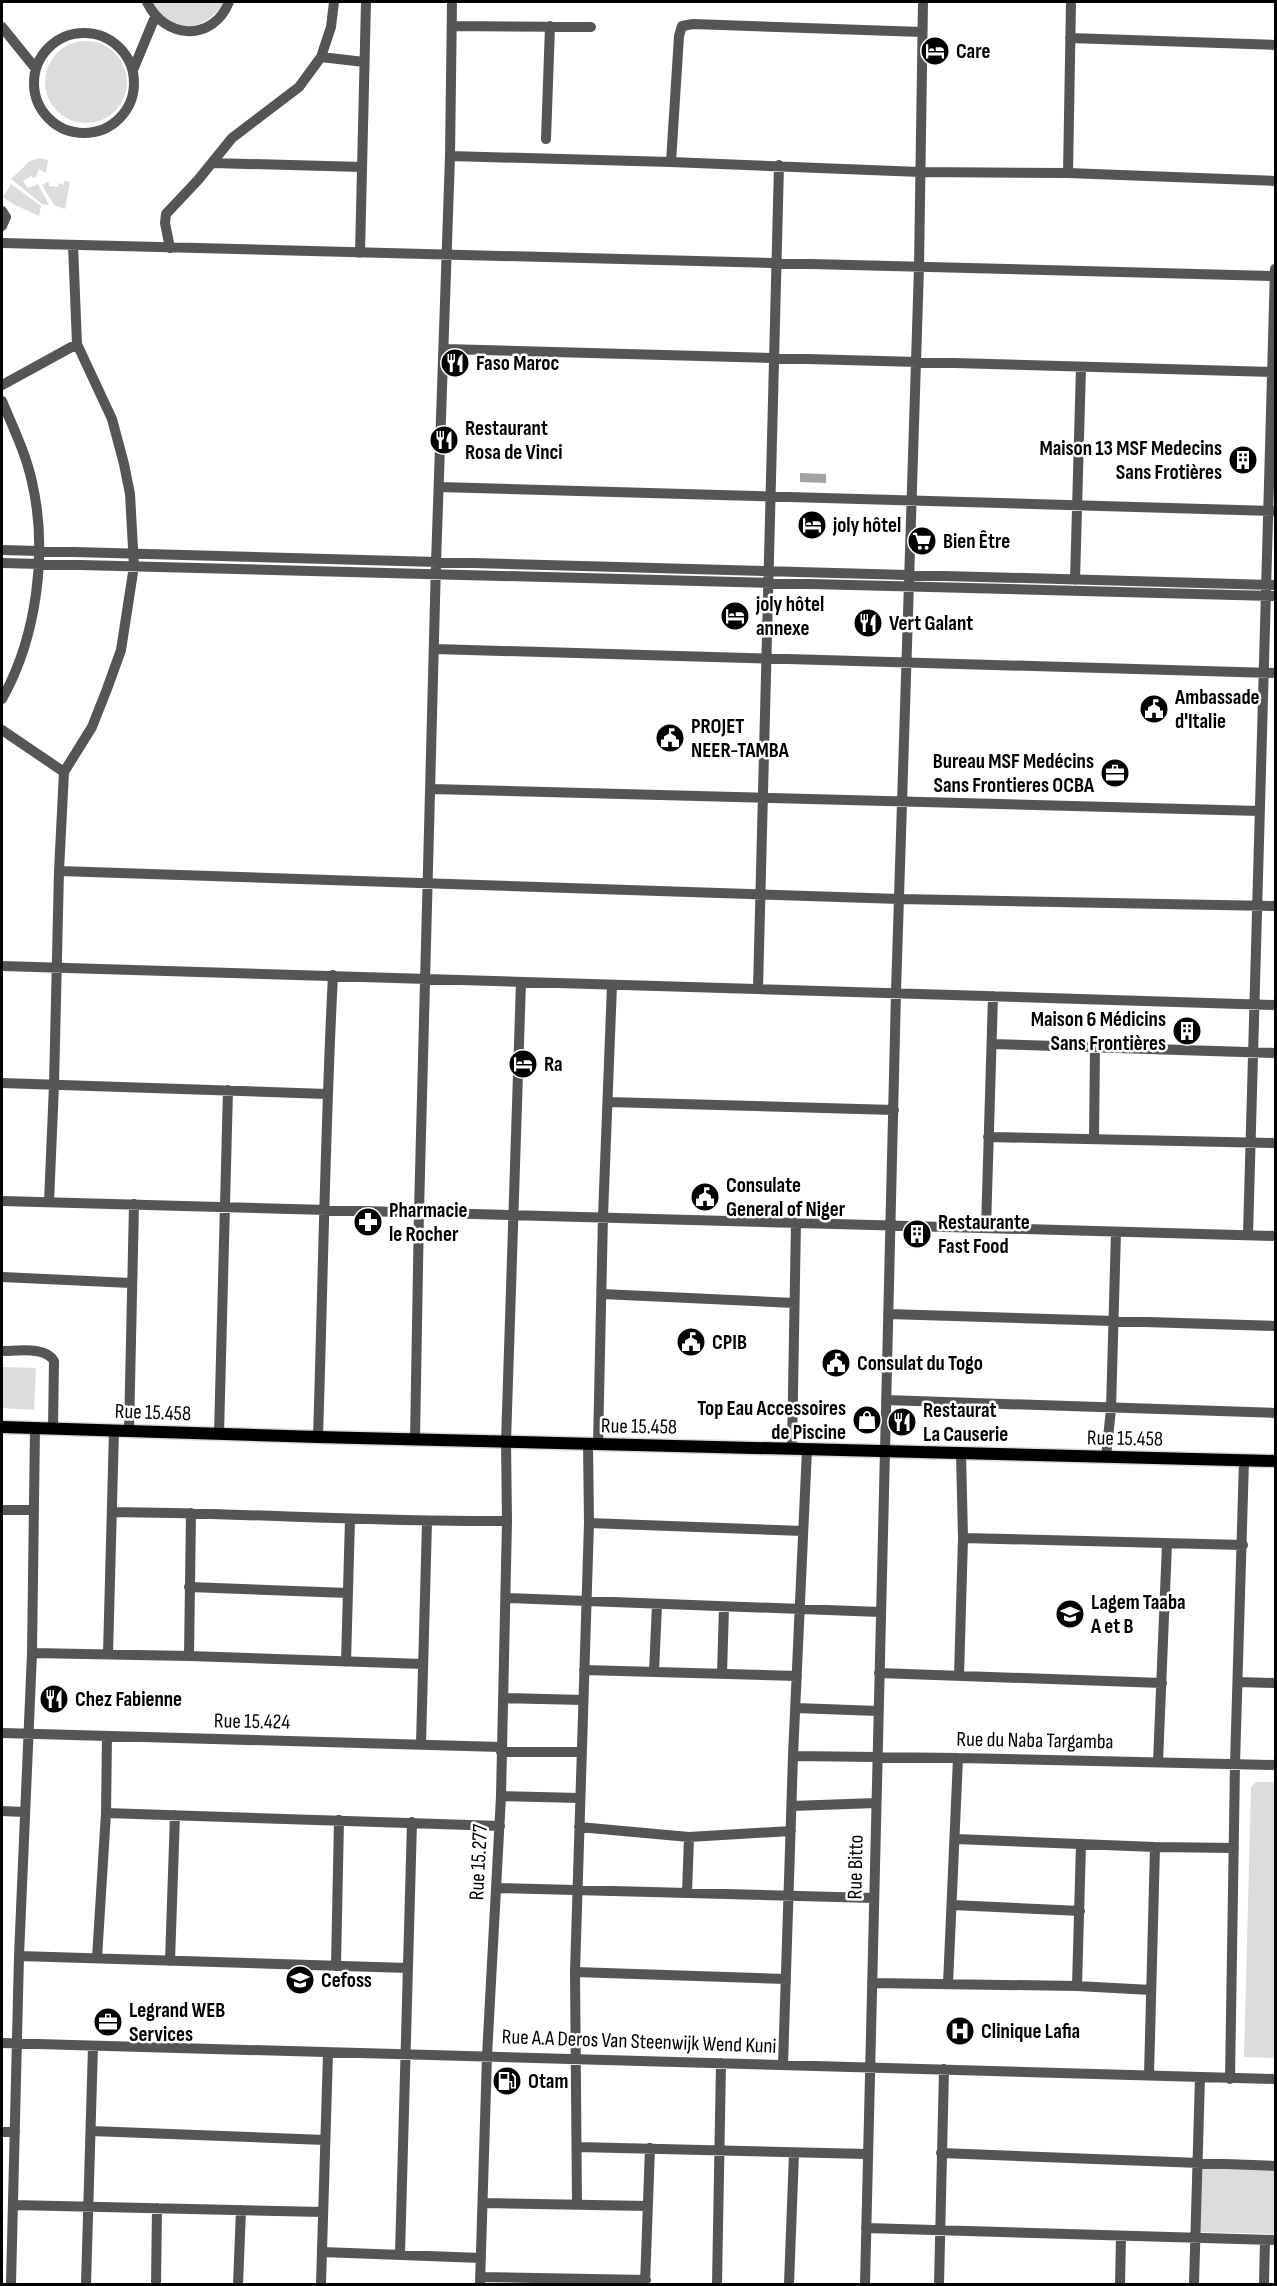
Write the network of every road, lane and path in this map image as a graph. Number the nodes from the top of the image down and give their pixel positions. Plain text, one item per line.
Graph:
1 (147, 2) edge
2 (229, 2) edge
3 (334, 2) edge
4 (366, 2) edge
5 (452, 2) edge
6 (923, 2) edge
7 (1071, 2) edge
8 (155, 17) junction
9 (452, 26) junction
10 (550, 26) junction
11 (2, 27) edge
12 (591, 27) dead end
13 (922, 32) junction
14 (1070, 38) junction
15 (1275, 45) edge
16 (321, 57) junction
17 (364, 62) junction
18 (36, 69) junction
19 (133, 70) junction
20 (546, 139) dead end
21 (450, 156) junction
22 (671, 162) junction
23 (212, 163) junction
24 (779, 165) junction
25 (362, 167) junction
26 (920, 172) junction
27 (1068, 173) junction
28 (1275, 181) edge
29 (2, 211) edge
30 (2, 226) edge
31 (2, 243) edge
32 (73, 245) junction
33 (170, 248) junction
34 (360, 253) junction
35 (446, 255) junction
36 (777, 263) junction
37 (919, 267) junction
38 (1275, 269) edge
39 (1275, 276) edge
40 (77, 344) junction
41 (445, 350) junction
42 (774, 357) junction
43 (916, 363) junction
44 (1081, 367) junction
45 (1274, 372) edge
46 (2, 385) edge
47 (2, 401) edge
48 (439, 488) junction
49 (771, 496) junction
50 (911, 501) junction
51 (1078, 506) junction
52 (1272, 511) edge
53 (2, 550) edge
54 (40, 551) junction
55 (134, 553) junction
56 (244, 557) junction
57 (307, 559) junction
58 (2, 563) edge
59 (436, 563) junction
60 (40, 564) junction
61 (134, 566) junction
62 (244, 569) junction
63 (306, 571) junction
64 (769, 571) junction
65 (437, 575) junction
66 (910, 580) junction
67 (1076, 580) junction
68 (770, 583) junction
69 (1271, 590) edge
70 (435, 649) junction
71 (767, 658) junction
72 (907, 663) junction
73 (1263, 673) junction
74 (1275, 673) edge
75 (2, 699) edge
76 (2, 730) edge
77 (64, 772) junction
78 (431, 789) junction
79 (764, 798) junction
80 (903, 800) junction
81 (1260, 811) junction
82 (59, 871) junction
83 (429, 883) junction
84 (762, 895) junction
85 (899, 899) junction
86 (1257, 906) junction
87 (1275, 906) edge
88 (2, 966) edge
89 (57, 967) junction
90 (333, 975) junction
91 (425, 980) junction
92 (521, 982) junction
93 (612, 985) junction
94 (758, 989) junction
95 (896, 992) junction
96 (993, 996) junction
97 (1254, 1004) junction
98 (1275, 1005) edge
99 (992, 1044) junction
100 (1095, 1047) junction
101 (1253, 1052) junction
102 (1275, 1053) edge
103 (2, 1083) edge
104 (54, 1085) junction
105 (228, 1090) junction
106 (327, 1094) junction
107 (608, 1102) junction
108 (894, 1110) junction
109 (988, 1137) junction
110 (1094, 1139) junction
111 (1251, 1142) junction
112 (1275, 1143) edge
113 (2, 1201) edge
114 (48, 1202) junction
115 (134, 1204) junction
116 (225, 1206) junction
117 (326, 1209) junction
118 (418, 1211) junction
119 (514, 1214) junction
120 (603, 1216) junction
121 (796, 1222) junction
122 (892, 1226) junction
123 (986, 1228) junction
124 (1116, 1232) junction
125 (1248, 1235) junction
126 (1275, 1236) edge
127 (2, 1277) edge
128 (131, 1283) junction
129 (602, 1294) junction
130 (794, 1303) junction
131 (888, 1314) junction
132 (1114, 1322) junction
133 (1275, 1326) edge
134 (2, 1351) edge
135 (886, 1400) junction
136 (1110, 1408) junction
137 (1275, 1413) edge
138 (2, 1427) edge
139 (34, 1428) junction
140 (53, 1428) junction
141 (114, 1430) junction
142 (129, 1431) junction
143 (219, 1434) junction
144 (318, 1437) junction
145 (414, 1440) junction
146 (506, 1442) junction
147 (593, 1444) junction
148 (792, 1449) junction
149 (807, 1449) junction
150 (885, 1451) junction
151 (961, 1453) junction
152 (1106, 1457) junction
153 (1244, 1460) junction
154 (1275, 1461) edge
155 (2, 1510) edge
156 (32, 1510) junction
157 (113, 1512) junction
158 (190, 1513) junction
159 (350, 1519) junction
160 (427, 1521) junction
161 (507, 1521) junction
162 (589, 1523) junction
163 (803, 1531) junction
164 (963, 1538) junction
165 (1167, 1544) junction
166 (1243, 1545) junction
167 (189, 1587) junction
168 (348, 1593) junction
169 (506, 1598) junction
170 (587, 1603) junction
171 (657, 1605) junction
172 (724, 1607) junction
173 (799, 1609) junction
174 (880, 1612) junction
175 (32, 1653) junction
176 (108, 1654) junction
177 (189, 1656) junction
178 (346, 1662) junction
179 (423, 1664) junction
180 (584, 1670) junction
181 (654, 1672) junction
182 (879, 1673) junction
183 (722, 1674) junction
184 (797, 1676) junction
185 (959, 1676) junction
186 (1238, 1682) junction
187 (1162, 1683) junction
188 (1275, 1683) edge
189 (503, 1698) junction
190 (583, 1700) junction
191 (796, 1708) junction
192 (878, 1711) junction
193 (2, 1733) edge
194 (28, 1734) junction
195 (107, 1737) junction
196 (421, 1744) junction
197 (501, 1750) junction
198 (582, 1752) junction
199 (793, 1756) junction
200 (877, 1757) junction
201 (958, 1758) junction
202 (1158, 1762) junction
203 (1235, 1764) junction
204 (1275, 1765) edge
205 (501, 1796) junction
206 (580, 1798) junction
207 (876, 1803) junction
208 (792, 1806) junction
209 (2, 1811) edge
210 (24, 1812) junction
211 (106, 1813) junction
212 (175, 1815) junction
213 (339, 1820) junction
214 (412, 1822) junction
215 (500, 1826) junction
216 (579, 1827) junction
217 (791, 1831) junction
218 (688, 1837) junction
219 (956, 1839) junction
220 (1081, 1844) junction
221 (1155, 1847) junction
222 (1234, 1848) junction
223 (497, 1888) junction
224 (577, 1890) junction
225 (687, 1893) junction
226 (789, 1896) junction
227 (874, 1898) junction
228 (952, 1905) junction
229 (1080, 1911) junction
230 (19, 1956) junction
231 (97, 1958) junction
232 (170, 1961) junction
233 (336, 1966) junction
234 (408, 1968) junction
235 (575, 1972) junction
236 (786, 1978) junction
237 (872, 1983) junction
238 (948, 1984) junction
239 (1077, 1986) junction
240 (1150, 1990) junction
241 (2, 2043) edge
242 (17, 2044) junction
243 (93, 2046) junction
244 (328, 2053) junction
245 (406, 2054) junction
246 (487, 2056) junction
247 (576, 2059) junction
248 (721, 2063) junction
249 (783, 2065) junction
250 (870, 2067) junction
251 (944, 2069) junction
252 (1149, 2075) junction
253 (1200, 2078) junction
254 (1230, 2079) junction
255 (1275, 2079) edge
256 (91, 2131) junction
257 (2, 2132) edge
258 (15, 2132) junction
259 (325, 2140) junction
260 (577, 2147) junction
261 (650, 2148) junction
262 (720, 2150) junction
263 (794, 2153) junction
264 (941, 2153) junction
265 (867, 2154) junction
266 (1197, 2164) junction
267 (1275, 2166) edge
268 (483, 2203) junction
269 (577, 2204) junction
270 (13, 2205) junction
271 (648, 2206) junction
272 (88, 2207) junction
273 (157, 2208) junction
274 (241, 2210) junction
275 (323, 2212) junction
276 (866, 2228) junction
277 (940, 2230) junction
278 (1121, 2236) junction
279 (1195, 2238) junction
280 (1270, 2240) edge
281 (322, 2252) junction
282 (400, 2254) junction
283 (481, 2258) junction
284 (480, 2281) edge
285 (646, 2282) edge
286 (11, 2284) edge
287 (86, 2284) edge
288 (156, 2284) edge
289 (238, 2284) edge
290 (321, 2284) edge
291 (717, 2284) edge
292 (789, 2284) edge
293 (865, 2284) edge
294 (939, 2284) edge
295 (1120, 2284) edge
296 (1194, 2284) edge
297 (1264, 2284) edge

1 - 8 street
2 - 8 street
3 - 16 street
4 - 17 street
5 - 9 street
6 - 13 street, Rue Bitto
7 - 14 street
8 - 19 street
9 - 10 street
9 - 21 street
10 - 12 street
10 - 20 street
11 - 18 street
13 - 22 street
13 - 26 street, Rue Bitto
14 - 15 street
14 - 27 street
16 - 17 street
16 - 23 street
17 - 25 street
18 - 19 street
18 - 19 street
21 - 22 street
21 - 35 street
22 - 24 street
23 - 25 street
23 - 33 street
24 - 26 street
24 - 36 street
25 - 34 street
26 - 27 street
26 - 37 street, Rue Bitto
27 - 28 street
29 - 30 street
31 - 32 street
32 - 33 street
32 - 40 street
33 - 34 street
34 - 35 street
35 - 36 street
35 - 41 street
36 - 37 street
36 - 42 street
37 - 39 street
37 - 43 street, Rue Bitto
38 - 39 street
39 - 45 street
40 - 46 street
40 - 55 street
41 - 42 street
41 - 48 street
42 - 43 street
42 - 49 street
43 - 44 street
43 - 50 street, Rue Bitto
44 - 45 street
44 - 51 street
45 - 52 street
47 - 54 street
48 - 49 street
48 - 59 street
49 - 50 street
49 - 64 street
50 - 51 street
50 - 66 street, Rue Bitto
51 - 52 street
51 - 67 street
52 - 69 street
53 - 54 street
54 - 55 street
54 - 60 street
55 - 56 street
55 - 61 street
56 - 57 street
56 - 62 street
57 - 59 street
57 - 63 street
58 - 60 street
59 - 64 street
59 - 65 street
60 - 61 street
60 - 75 street
61 - 62 street
61 - 77 street
62 - 63 street
63 - 65 street
64 - 66 street
64 - 68 street
65 - 68 street
65 - 70 street
66 - 67 street
66 - 68 street
66 - 69 street
66 - 72 street, Rue Bitto
67 - 69 street
68 - 71 street
69 - 73 street
70 - 71 street
70 - 78 street
71 - 72 street
71 - 79 street
72 - 73 street
72 - 80 street, Rue Bitto
73 - 74 street
73 - 81 street
76 - 77 street
77 - 82 street
78 - 79 street
78 - 83 street
79 - 80 street
79 - 84 street
80 - 81 street
80 - 85 street, Rue Bitto
81 - 86 street
82 - 83 street
82 - 89 street
83 - 84 street
83 - 91 street
84 - 85 street
84 - 94 street
85 - 86 street
85 - 95 street, Rue Bitto
86 - 87 street
86 - 97 street
88 - 89 street
89 - 90 street
89 - 104 street
90 - 91 street
90 - 106 street
91 - 92 street
91 - 118 street
92 - 93 street
92 - 119 street, Rue 15.277
93 - 94 street
93 - 107 street
94 - 95 street
95 - 96 street
95 - 108 street, Rue Bitto
96 - 97 street
96 - 99 street
97 - 98 street
97 - 101 street
99 - 100 street
99 - 109 street
100 - 101 street
100 - 110 street
101 - 102 street
101 - 111 street
103 - 104 street
104 - 105 street
104 - 114 street
105 - 106 street
105 - 116 street
106 - 117 street
107 - 108 street
107 - 120 street
108 - 122 street, Rue Bitto
109 - 110 street
109 - 123 street
110 - 111 street
111 - 112 street
111 - 125 street
113 - 114 street
114 - 115 street
115 - 116 street
115 - 128 street
116 - 117 street
116 - 143 street
117 - 118 street
117 - 144 street
118 - 119 street
118 - 145 street
119 - 120 street
119 - 146 street, Rue 15.277
120 - 121 street
120 - 129 street
121 - 122 street
121 - 130 street
122 - 123 street
122 - 131 street, Rue Bitto
123 - 124 street
124 - 125 street
124 - 132 street
125 - 126 street
127 - 128 street
128 - 142 street
129 - 130 street
129 - 147 street
130 - 148 street
131 - 132 street
131 - 135 street, Rue Bitto
132 - 133 street
132 - 136 street
134 - 140 street
135 - 136 street
135 - 150 street, Rue Bitto
136 - 137 street
136 - 152 street
138 - 139 main road, Rue 15.458
139 - 140 main road, Rue 15.458
139 - 156 street
140 - 141 main road, Rue 15.458
141 - 142 main road, Rue 15.458
141 - 157 street
142 - 143 main road, Rue 15.458
143 - 144 main road, Rue 15.458
144 - 145 main road, Rue 15.458
145 - 146 main road, Rue 15.458
146 - 147 main road, Rue 15.458
146 - 161 street, Rue 15.277
147 - 148 main road, Rue 15.458
147 - 162 street
148 - 149 main road, Rue 15.458
149 - 150 main road, Rue 15.458
149 - 163 street
150 - 151 main road, Rue 15.458
150 - 174 street, Rue Bitto
151 - 152 main road, Rue 15.458
151 - 164 street
152 - 153 main road, Rue 15.458
153 - 154 main road, Rue 15.458
153 - 166 street
155 - 156 street
156 - 175 street
157 - 158 street
157 - 176 street
158 - 159 street
158 - 167 street
159 - 160 street
159 - 168 street
160 - 161 street
160 - 179 street
161 - 169 street, Rue 15.277
162 - 163 street
162 - 170 street
163 - 173 street
164 - 165 street
164 - 185 street
165 - 166 street
165 - 187 street
166 - 186 street
167 - 168 street
167 - 177 street
168 - 178 street
169 - 170 street
169 - 189 street, Rue 15.277
170 - 171 street
170 - 180 street
171 - 172 street
171 - 181 street
172 - 173 street
172 - 183 street
173 - 174 street
173 - 184 street
174 - 182 street, Rue Bitto
175 - 176 street
175 - 194 street
176 - 177 street
177 - 178 street
178 - 179 street
179 - 196 street
180 - 181 street
180 - 190 street
181 - 183 street
182 - 185 street
182 - 192 street, Rue Bitto
183 - 184 street
184 - 191 street
185 - 187 street
186 - 188 street
186 - 203 street
187 - 202 street
189 - 190 street
189 - 197 street, Rue 15.277
190 - 198 street
191 - 192 street
191 - 199 street
192 - 200 street, Rue Bitto
193 - 194 street, Rue 15.424
194 - 195 street, Rue 15.424
194 - 210 street
195 - 196 street, Rue 15.424
195 - 211 street
196 - 197 street, Rue 15.424
197 - 198 street, Rue 15.424
197 - 205 street, Rue 15.277
198 - 206 street
199 - 200 street, Rue du Naba Targamba
199 - 208 street
200 - 201 street, Rue du Naba Targamba
200 - 207 street, Rue Bitto
201 - 202 street, Rue du Naba Targamba
201 - 219 street
202 - 203 street, Rue du Naba Targamba
203 - 204 street, Rue du Naba Targamba
203 - 222 street
205 - 206 street
205 - 215 street, Rue 15.277
206 - 216 street
207 - 208 street
207 - 227 street, Rue Bitto
208 - 217 street
209 - 210 street
210 - 230 street
211 - 212 street
211 - 231 street
212 - 213 street
212 - 232 street
213 - 214 street
213 - 233 street
214 - 215 street
214 - 234 street
215 - 223 street, Rue 15.277
216 - 218 street
216 - 224 street
217 - 218 street
217 - 226 street
218 - 225 street
219 - 220 street
219 - 228 street
220 - 221 street
220 - 229 street
221 - 222 street
221 - 240 street
222 - 254 street
223 - 224 street
223 - 246 street, Rue 15.277
224 - 225 street
224 - 235 street
225 - 226 street
226 - 227 street
226 - 236 street
227 - 237 street, Rue Bitto
228 - 229 street
228 - 238 street
229 - 239 street
230 - 231 street
230 - 242 street
231 - 232 street
232 - 233 street
233 - 234 street
234 - 245 street
235 - 236 street
235 - 247 street
236 - 249 street
237 - 238 street
237 - 250 street, Rue Bitto
238 - 239 street
239 - 240 street
240 - 252 street
241 - 242 street, Rue A.A Deros Van Steenwijk Wend Kuni
242 - 243 street, Rue A.A Deros Van Steenwijk Wend Kuni
242 - 258 street
243 - 244 street, Rue A.A Deros Van Steenwijk Wend Kuni
243 - 256 street
244 - 245 street, Rue A.A Deros Van Steenwijk Wend Kuni
244 - 259 street
245 - 246 street, Rue A.A Deros Van Steenwijk Wend Kuni
245 - 282 street
246 - 247 street, Rue A.A Deros Van Steenwijk Wend Kuni
246 - 268 street, Rue 15.277
247 - 248 street, Rue A.A Deros Van Steenwijk Wend Kuni
247 - 260 street
248 - 249 street, Rue A.A Deros Van Steenwijk Wend Kuni
248 - 262 street
249 - 250 street, Rue A.A Deros Van Steenwijk Wend Kuni
250 - 251 street, Rue A.A Deros Van Steenwijk Wend Kuni
250 - 265 street, Rue Bitto
251 - 252 street, Rue A.A Deros Van Steenwijk Wend Kuni
251 - 264 street
252 - 253 street, Rue A.A Deros Van Steenwijk Wend Kuni
253 - 254 street, Rue A.A Deros Van Steenwijk Wend Kuni
253 - 266 street
254 - 255 street, Rue A.A Deros Van Steenwijk Wend Kuni
256 - 259 street
256 - 272 street
257 - 258 street
258 - 270 street
259 - 275 street
260 - 261 street
260 - 269 street
261 - 262 street
261 - 271 street
262 - 263 street
262 - 291 street
263 - 265 street
263 - 292 street
264 - 266 street
264 - 277 street
265 - 276 street, Rue Bitto
266 - 267 street
266 - 279 street
268 - 269 street
268 - 283 street, Rue 15.277
269 - 271 street
270 - 272 street
270 - 286 street
271 - 285 street
272 - 273 street
272 - 287 street
273 - 274 street
273 - 288 street
274 - 275 street
274 - 289 street
275 - 281 street
276 - 277 street
276 - 293 street, Rue Bitto
277 - 278 street
277 - 294 street
278 - 279 street
278 - 295 street
279 - 280 street
279 - 296 street
280 - 297 street
281 - 282 street
281 - 290 street
282 - 283 street
283 - 284 street, Rue 15.277
284 - 285 street

